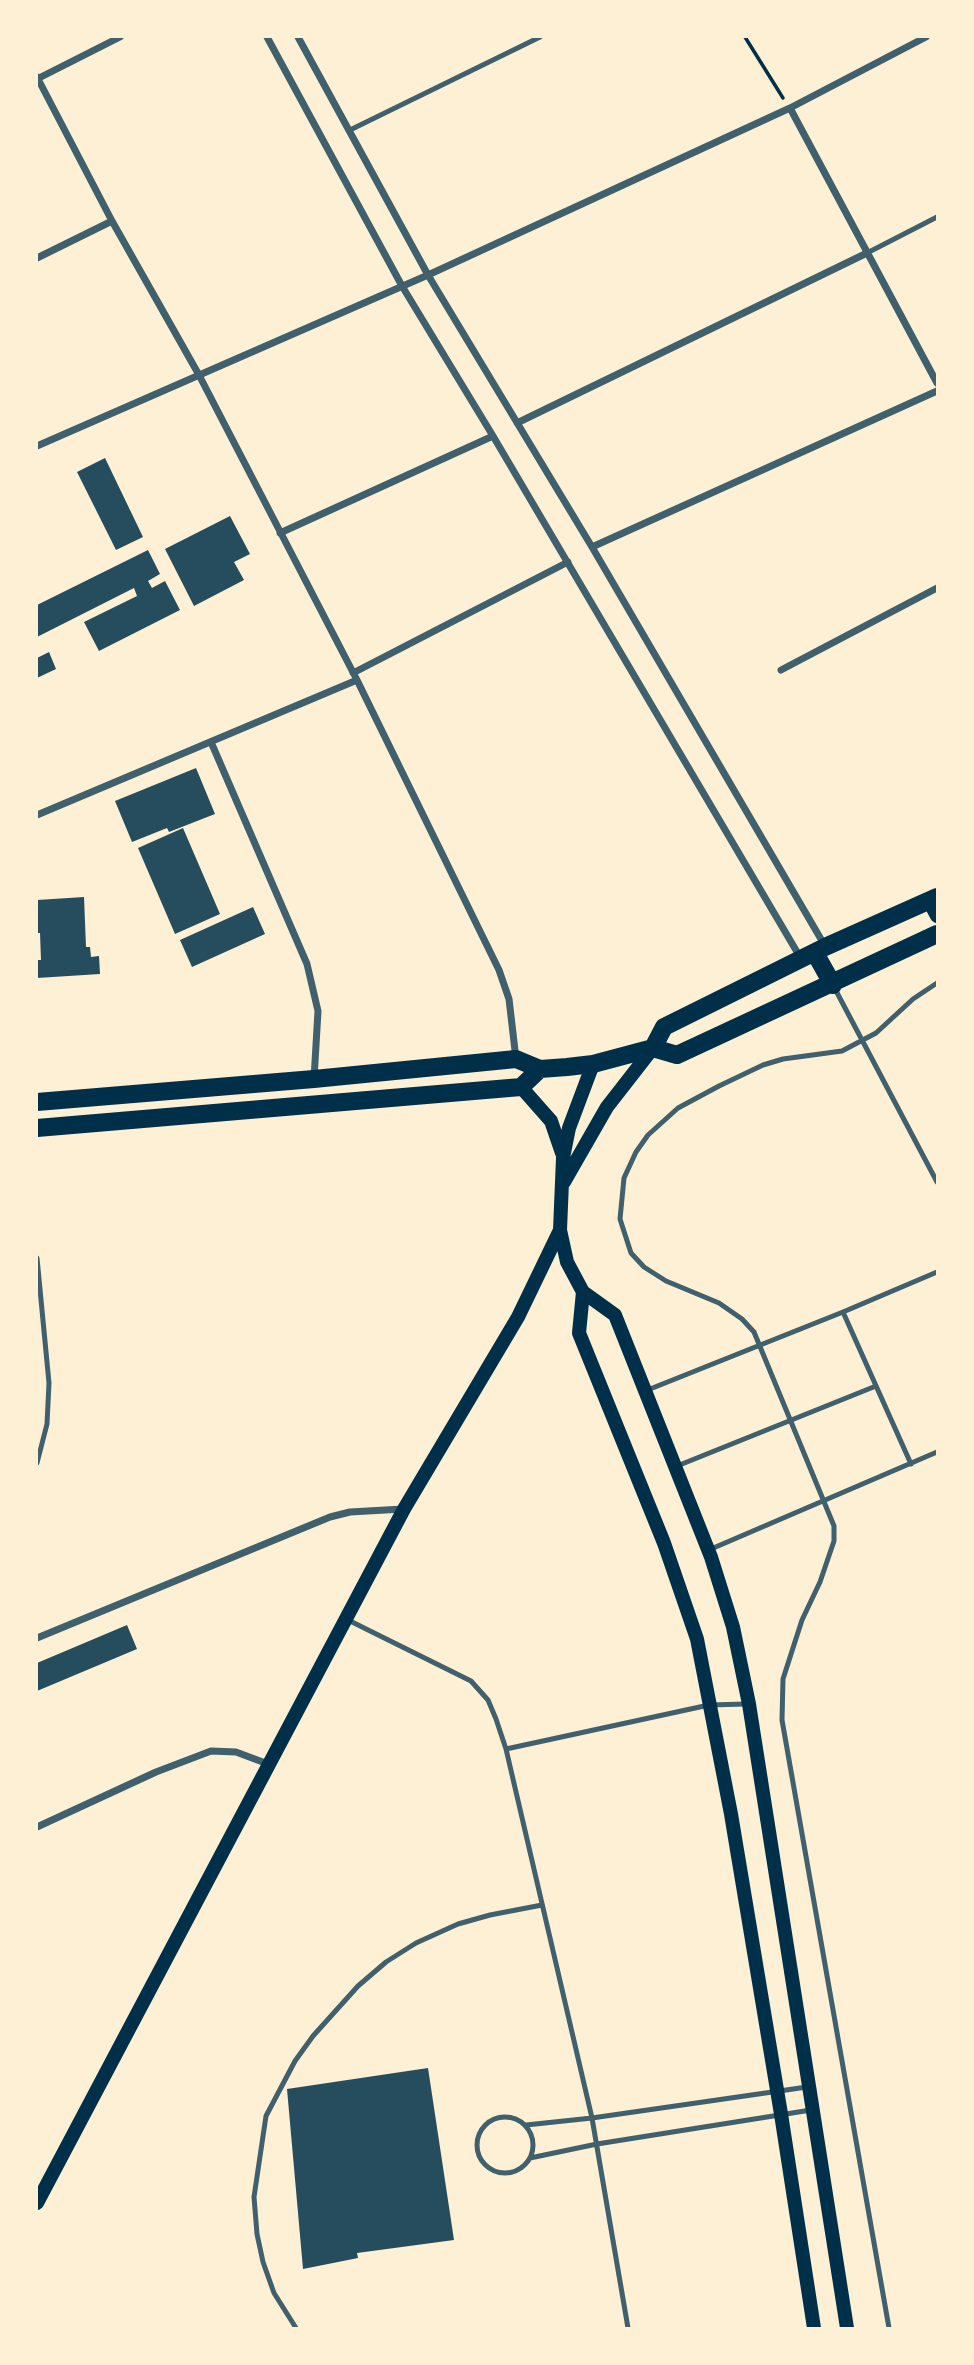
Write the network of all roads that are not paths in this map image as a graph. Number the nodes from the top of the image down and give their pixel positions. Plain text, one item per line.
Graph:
1 (120, 37) edge
2 (267, 37) edge
3 (298, 37) edge
4 (540, 37) edge
5 (926, 37) edge
6 (37, 78) edge
7 (790, 108) junction
8 (350, 130) junction
9 (937, 218) edge
10 (112, 221) junction
11 (867, 253) junction
12 (37, 258) edge
13 (428, 275) junction
14 (402, 286) junction
15 (199, 375) junction
16 (937, 383) edge
17 (937, 391) edge
18 (517, 423) junction
19 (494, 436) junction
20 (37, 446) edge
21 (280, 533) junction
22 (592, 547) junction
23 (568, 562) junction
24 (937, 588) edge
25 (781, 670) dead end
26 (355, 677) junction
27 (211, 742) junction
28 (37, 815) edge
29 (935, 905) edge
30 (937, 934) edge
31 (814, 953) junction
32 (937, 983) edge
33 (832, 985) junction
34 (863, 1040) junction
35 (653, 1048) junction
36 (516, 1059) junction
37 (593, 1064) junction
38 (540, 1069) junction
39 (314, 1079) junction
40 (522, 1087) junction
41 (37, 1102) edge
42 (37, 1128) edge
43 (563, 1158) junction
44 (937, 1182) edge
45 (562, 1186) junction
46 (560, 1230) junction
47 (37, 1258) edge
48 (937, 1272) edge
49 (583, 1292) junction
50 (843, 1312) junction
51 (759, 1345) junction
52 (876, 1386) junction
53 (645, 1391) junction
54 (791, 1420) junction
55 (937, 1452) edge
56 (37, 1463) edge
57 (911, 1464) junction
58 (674, 1467) junction
59 (825, 1501) junction
60 (404, 1509) junction
61 (708, 1551) junction
62 (345, 1618) junction
63 (37, 1638) edge
64 (749, 1704) junction
65 (709, 1706) junction
66 (506, 1749) junction
67 (268, 1764) junction
68 (37, 1827) edge
69 (542, 1905) junction
70 (807, 2087) junction
71 (778, 2092) junction
72 (811, 2110) junction
73 (781, 2114) junction
74 (592, 2119) junction
75 (526, 2125) junction
76 (597, 2144) junction
77 (530, 2158) junction
78 (37, 2203) edge
79 (296, 2328) edge
80 (628, 2328) edge
81 (814, 2328) edge
82 (847, 2328) edge
83 (889, 2328) edge

1 - 6 street
2 - 14 street
3 - 8 street
4 - 8 lane
5 - 7 street
6 - 10 street
7 - 11 street
7 - 13 street
8 - 13 street
9 - 11 lane
10 - 12 street
10 - 15 street
11 - 16 street
11 - 18 street
13 - 14 street
13 - 18 street
14 - 15 street
14 - 19 street
15 - 20 street
15 - 21 street
17 - 22 street
18 - 22 street
19 - 21 street
19 - 23 street
21 - 26 street
22 - 31 street
23 - 26 street
23 - 31 street
24 - 25 street
26 - 27 street
26 - 36 street
27 - 28 street
27 - 39 street
29 - 31 main road
30 - 33 main road
31 - 33 main road
31 - 35 main road
32 - 34 lane
33 - 34 lane
33 - 35 main road
34 - 44 lane
34 - 51 lane
35 - 37 main road
35 - 45 main road
36 - 38 main road
36 - 39 main road
37 - 38 main road
37 - 43 main road
38 - 40 main road
39 - 41 main road
40 - 42 main road
40 - 43 main road
43 - 45 main road
45 - 46 main road
46 - 49 main road
46 - 60 main road
47 - 56 lane
48 - 50 lane
49 - 53 main road
49 - 65 main road
50 - 51 lane
50 - 52 lane
51 - 53 lane
51 - 54 lane
52 - 54 lane
52 - 57 lane
53 - 58 main road
54 - 58 lane
54 - 59 lane
55 - 57 lane
57 - 59 lane
58 - 61 main road
59 - 61 lane
59 - 83 lane
60 - 62 main road
60 - 63 street
61 - 64 main road
62 - 66 lane
62 - 67 main road
64 - 65 lane
64 - 70 main road
65 - 66 lane
65 - 71 main road
66 - 69 lane
67 - 68 street
67 - 78 main road
69 - 74 lane
69 - 79 lane
70 - 71 lane
70 - 72 main road
71 - 73 main road
71 - 74 lane
72 - 73 lane
72 - 82 main road
73 - 76 lane
73 - 81 main road
74 - 75 lane
74 - 76 lane
75 - 77 lane
75 - 77 lane
76 - 77 lane
76 - 80 lane

